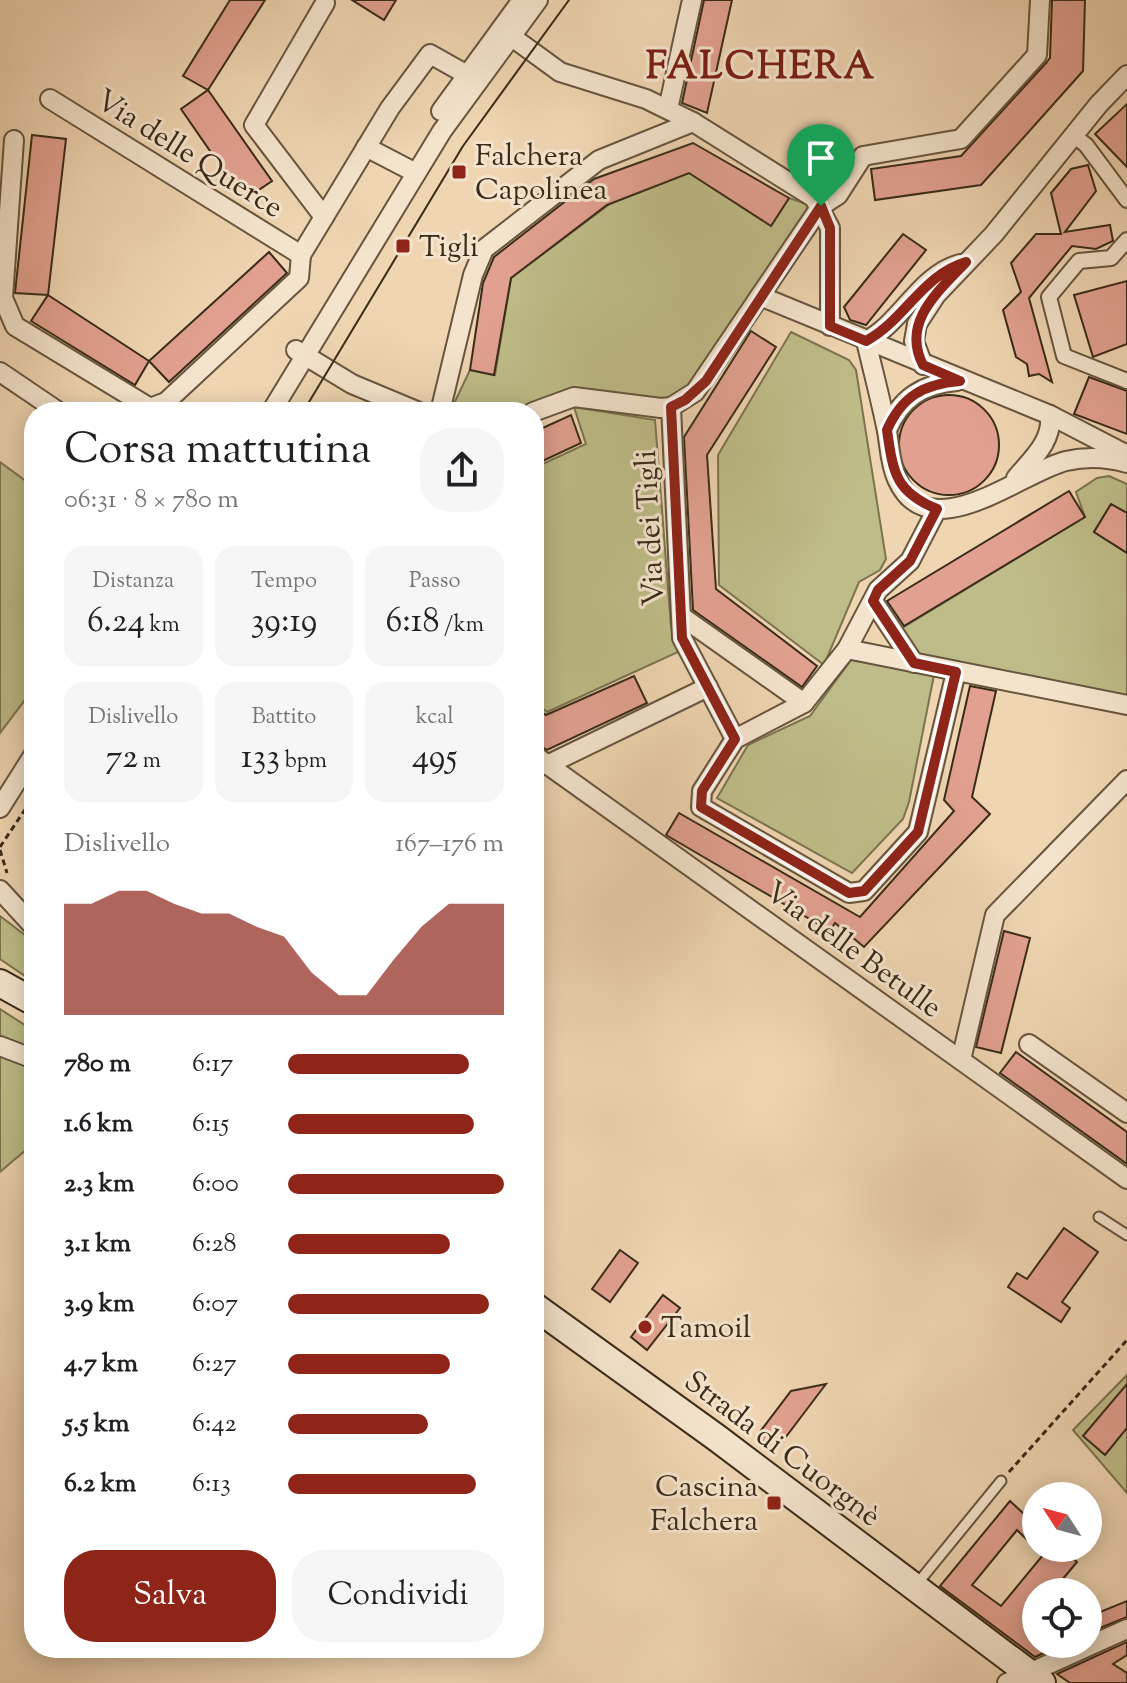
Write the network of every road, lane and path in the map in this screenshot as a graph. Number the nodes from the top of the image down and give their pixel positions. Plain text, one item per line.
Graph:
1 (522, 0) edge
2 (538, 0) edge
3 (692, 0) edge
4 (1040, 0) edge
5 (325, 3) dead end
6 (506, 33) junction
7 (1127, 75) edge
8 (472, 78) junction
9 (50, 99) dead end
10 (668, 109) junction
11 (693, 122) junction
12 (1074, 136) junction
13 (14, 140) dead end
14 (366, 147) junction
15 (411, 170) junction
16 (1127, 200) edge
17 (821, 206) junction
18 (324, 217) junction
19 (1127, 240) edge
20 (301, 255) junction
21 (966, 262) junction
22 (760, 296) junction
23 (2, 300) edge
24 (830, 326) junction
25 (866, 341) junction
26 (300, 353) junction
27 (923, 365) junction
28 (0, 372) edge
29 (960, 381) junction
30 (1127, 381) edge
31 (44, 402) edge
32 (135, 402) edge
33 (166, 402) edge
34 (266, 402) edge
35 (276, 402) edge
36 (395, 402) edge
37 (442, 402) edge
38 (671, 407) junction
39 (544, 408) edge
40 (1050, 415) junction
41 (887, 430) junction
42 (1127, 455) edge
43 (1127, 463) edge
44 (1009, 487) junction
45 (937, 509) junction
46 (873, 601) junction
47 (681, 616) junction
48 (847, 649) junction
49 (914, 663) junction
50 (956, 672) junction
51 (708, 687) junction
52 (804, 703) junction
53 (1127, 705) edge
54 (735, 739) junction
55 (544, 759) edge
56 (544, 762) edge
57 (24, 768) edge
58 (22, 771) junction
59 (1127, 780) edge
60 (0, 793) edge
61 (0, 808) edge
62 (24, 811) edge
63 (0, 847) edge
64 (0, 890) edge
65 (0, 901) edge
66 (24, 917) edge
67 (24, 920) edge
68 (0, 983) edge
69 (24, 996) edge
70 (1029, 1044) dead end
71 (0, 1046) edge
72 (24, 1055) edge
73 (961, 1060) junction
74 (1127, 1113) edge
75 (1127, 1179) edge
76 (1099, 1217) dead end
77 (1127, 1235) edge
78 (544, 1313) edge
79 (1127, 1340) edge
80 (1001, 1481) joint
81 (915, 1587) junction
82 (1127, 1629) edge
83 (1026, 1680) edge

1 - 6 street
2 - 6 street
3 - 10 street
4 - 17 street, Via dei Tigli
5 - 18 street, Via delle Querce
6 - 8 street
6 - 10 street
7 - 12 street
8 - 14 street, Via delle Querce
8 - 15 street
9 - 20 street, Via delle Querce
10 - 11 street
11 - 17 street
11 - 37 street
12 - 16 street
12 - 21 street
13 - 23 street, Via delle Querce
14 - 15 street
14 - 18 street, Via delle Querce
15 - 26 street
17 - 22 street, Via dei Tigli
17 - 24 street
18 - 20 street, Via delle Querce
19 - 30 street
20 - 33 street, Via delle Querce
21 - 25 street
21 - 27 street
22 - 24 street
22 - 38 street, Via dei Tigli
23 - 32 street, Via delle Querce
24 - 25 street
25 - 27 street
25 - 41 street
26 - 34 street
26 - 35 street
26 - 36 street
27 - 29 street
28 - 31 street
29 - 40 street
29 - 41 street
38 - 39 street, Via dei Tigli
38 - 47 street, Via dei Tigli
40 - 42 street
40 - 44 street
41 - 45 street
43 - 44 street
44 - 45 street
45 - 46 street
46 - 48 street
46 - 49 street
47 - 51 street, Via dei Tigli
47 - 52 street
48 - 49 street
48 - 52 street
49 - 50 street
50 - 53 street
50 - 54 street
51 - 54 street, Via dei Tigli
51 - 55 street
52 - 54 street
56 - 73 street, Via delle Betulle
57 - 58 street
58 - 60 street
58 - 61 street
59 - 73 street
62 - 63 path
64 - 66 street
65 - 67 street
68 - 69 main road
70 - 74 street
71 - 72 street
73 - 75 street, Via delle Betulle
76 - 77 lane
78 - 81 main road, Strada di Cuorgnè
79 - 80 path
80 - 81 lane
81 - 83 main road, Strada di Cuorgnè
82 - 83 street

